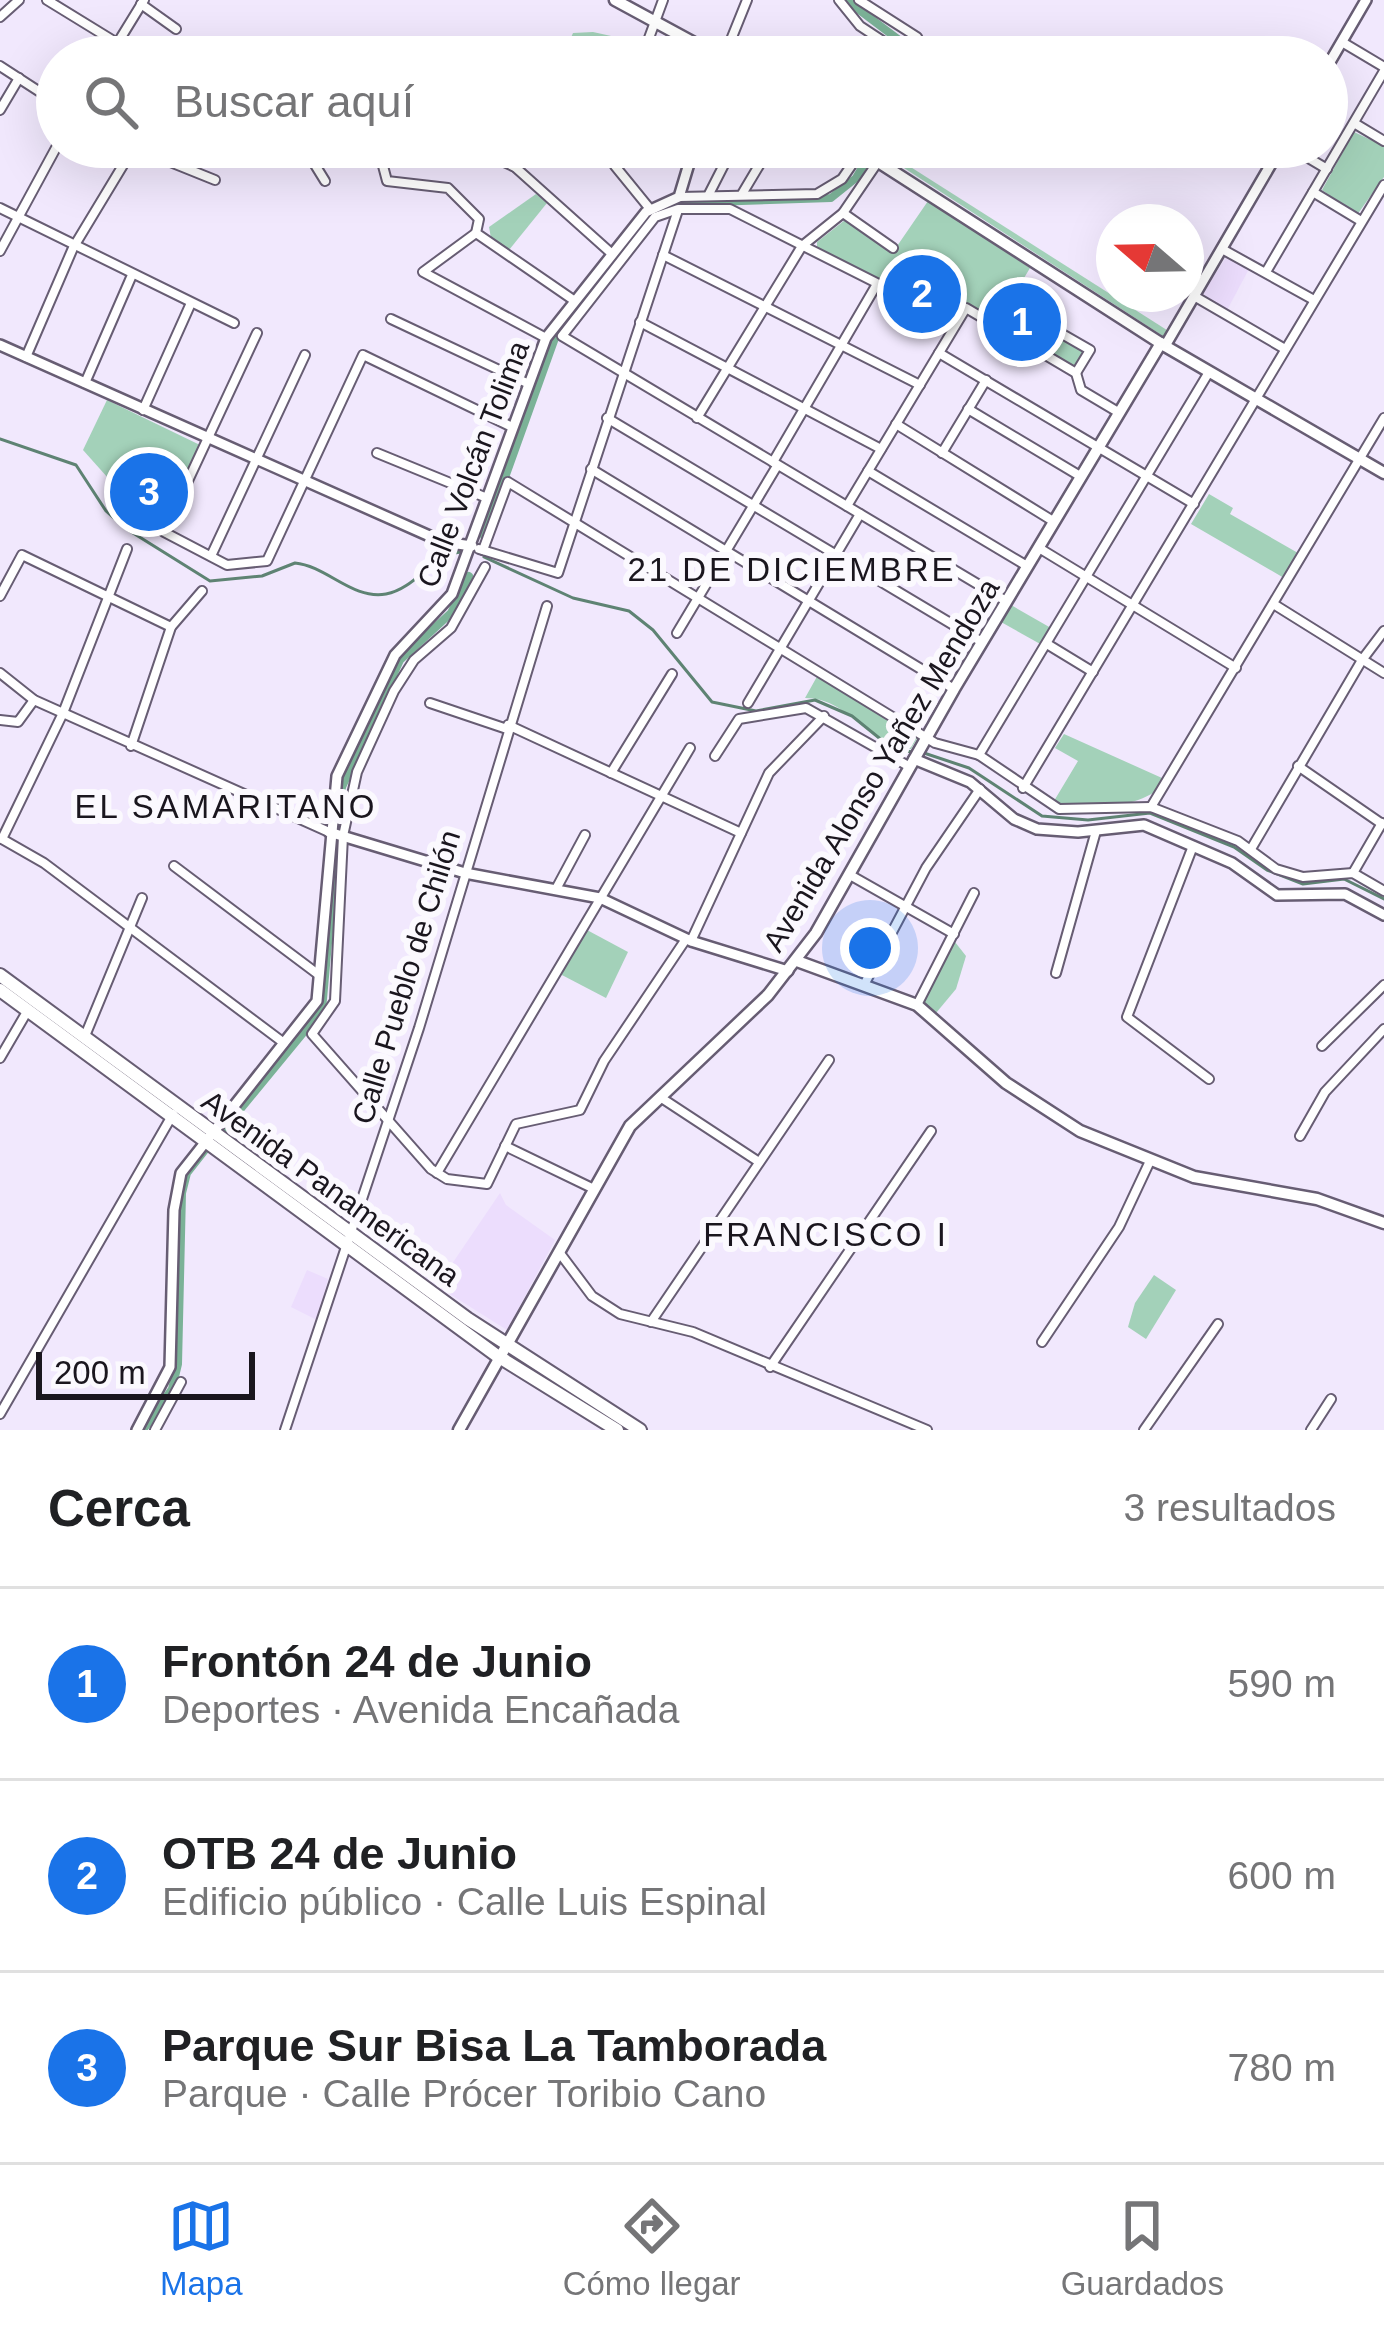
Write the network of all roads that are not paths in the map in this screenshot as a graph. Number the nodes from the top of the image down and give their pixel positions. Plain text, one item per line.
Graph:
1 (20, 0) edge
2 (47, 0) edge
3 (615, 0) edge
4 (663, 0) edge
5 (747, 0) edge
6 (839, 0) edge
7 (859, 0) edge
8 (1366, 0) edge
9 (142, 2) edge
10 (0, 16) edge
11 (655, 22) junction
12 (176, 29) dead end
13 (106, 36) edge
14 (121, 36) edge
15 (650, 36) edge
16 (682, 36) edge
17 (731, 36) edge
18 (875, 36) edge
19 (915, 36) edge
20 (1345, 36) edge
21 (1348, 46) edge
22 (0, 66) edge
23 (1384, 69) edge
24 (19, 78) junction
25 (36, 89) edge
26 (0, 110) edge
27 (1354, 123) junction
28 (1348, 133) edge
29 (1384, 141) edge
30 (44, 168) edge
31 (121, 168) edge
32 (185, 168) edge
33 (317, 168) edge
34 (384, 168) edge
35 (517, 168) edge
36 (617, 168) edge
37 (686, 168) edge
38 (722, 168) edge
39 (757, 168) edge
40 (854, 168) edge
41 (865, 168) edge
42 (899, 168) edge
43 (1272, 168) edge
44 (1327, 169) edge
45 (214, 180) dead end
46 (325, 181) dead end
47 (1384, 185) edge
48 (1313, 192) junction
49 (709, 194) junction
50 (742, 194) junction
51 (678, 203) junction
52 (0, 208) edge
53 (650, 209) junction
54 (842, 213) junction
55 (15, 217) junction
56 (1361, 221) junction
57 (476, 233) junction
58 (802, 246) junction
59 (73, 248) junction
60 (893, 248) dead end
61 (1222, 249) junction
62 (0, 251) edge
63 (611, 253) junction
64 (663, 255) junction
65 (1266, 272) junction
66 (132, 275) junction
67 (1204, 279) edge
68 (877, 284) junction
69 (572, 299) junction
70 (1314, 300) junction
71 (191, 302) junction
72 (1204, 302) edge
73 (766, 306) junction
74 (1022, 310) dead end
75 (1184, 312) edge
76 (391, 319) dead end
77 (234, 322) dead end
78 (640, 322) junction
79 (956, 323) junction
80 (257, 334) dead end
81 (546, 338) junction
82 (1163, 344) junction
83 (0, 345) edge
84 (842, 345) junction
85 (1285, 349) junction
86 (939, 352) junction
87 (305, 356) dead end
88 (26, 357) junction
89 (727, 368) junction
90 (622, 372) junction
91 (1209, 372) junction
92 (1076, 374) junction
93 (986, 380) junction
94 (85, 383) junction
95 (529, 384) junction
96 (920, 385) junction
97 (1257, 400) junction
98 (804, 409) junction
99 (968, 409) junction
100 (142, 410) junction
101 (1118, 412) junction
102 (607, 418) junction
103 (698, 418) junction
104 (1384, 418) edge
105 (896, 424) junction
106 (512, 427) junction
107 (207, 439) junction
108 (1098, 445) junction
109 (881, 449) junction
110 (377, 453) dead end
111 (942, 453) junction
112 (1360, 459) junction
113 (255, 460) junction
114 (775, 464) junction
115 (591, 469) junction
116 (868, 471) junction
117 (1384, 473) edge
118 (1080, 476) junction
119 (1148, 476) junction
120 (304, 481) junction
121 (487, 497) junction
122 (1194, 504) junction
123 (753, 505) junction
124 (847, 506) junction
125 (860, 514) junction
126 (1053, 521) junction
127 (574, 522) junction
128 (1038, 547) junction
129 (477, 548) junction
130 (127, 549) dead end
131 (727, 550) junction
132 (836, 555) junction
133 (211, 556) junction
134 (1027, 566) junction
135 (485, 567) dead end
136 (1087, 577) junction
137 (4, 578) edge
138 (202, 591) dead end
139 (0, 596) edge
140 (107, 596) junction
141 (699, 596) junction
142 (809, 600) junction
143 (1006, 601) junction
144 (1134, 605) junction
145 (1274, 605) junction
146 (548, 606) dead end
147 (171, 627) junction
148 (1384, 632) edge
149 (677, 633) dead end
150 (982, 642) junction
151 (1047, 644) junction
152 (782, 646) junction
153 (1362, 659) junction
154 (1236, 668) junction
155 (1093, 672) junction
156 (0, 673) edge
157 (672, 674) dead end
158 (1384, 674) edge
159 (954, 688) junction
160 (34, 700) junction
161 (430, 703) dead end
162 (748, 703) dead end
163 (63, 713) junction
164 (824, 716) junction
165 (0, 720) edge
166 (508, 727) junction
167 (927, 735) junction
168 (131, 746) junction
169 (690, 748) dead end
170 (980, 755) junction
171 (715, 756) dead end
172 (915, 757) junction
173 (1298, 766) junction
174 (611, 773) junction
175 (1023, 788) junction
176 (980, 789) junction
177 (662, 795) junction
178 (1151, 807) junction
179 (1383, 821) edge
180 (1096, 831) junction
181 (741, 832) junction
182 (336, 834) junction
183 (585, 836) dead end
184 (1, 842) edge
185 (1194, 846) junction
186 (1251, 849) junction
187 (174, 866) dead end
188 (465, 873) junction
189 (1353, 873) junction
190 (850, 875) junction
191 (556, 889) junction
192 (1384, 891) edge
193 (974, 893) dead end
194 (142, 898) dead end
195 (600, 898) junction
196 (906, 908) junction
197 (1384, 915) edge
198 (129, 930) junction
199 (954, 934) junction
200 (689, 940) junction
201 (793, 966) junction
202 (1056, 973) dead end
203 (0, 975) edge
204 (319, 975) junction
205 (864, 985) junction
206 (1384, 986) edge
207 (0, 990) edge
208 (917, 1005) junction
209 (28, 1010) junction
210 (1384, 1029) edge
211 (84, 1037) junction
212 (284, 1043) junction
213 (1322, 1046) dead end
214 (0, 1058) edge
215 (829, 1060) dead end
216 (1209, 1079) dead end
217 (660, 1097) junction
218 (173, 1114) junction
219 (388, 1120) junction
220 (931, 1131) dead end
221 (208, 1136) junction
222 (1300, 1136) dead end
223 (505, 1146) junction
224 (1150, 1161) junction
225 (759, 1162) junction
226 (437, 1173) junction
227 (592, 1188) junction
228 (1384, 1223) edge
229 (349, 1236) junction
230 (558, 1251) junction
231 (651, 1322) junction
232 (1218, 1324) dead end
233 (1042, 1342) dead end
234 (502, 1351) junction
235 (770, 1367) junction
236 (181, 1382) dead end
237 (1331, 1399) dead end
238 (0, 1414) edge
239 (136, 1430) edge
240 (155, 1430) edge
241 (285, 1430) edge
242 (459, 1430) edge
243 (617, 1430) edge
244 (640, 1430) edge
245 (927, 1430) edge
246 (1144, 1430) edge
247 (1311, 1430) edge

1 - 10 street
2 - 13 street
3 - 11 main road
4 - 11 street
5 - 17 street
6 - 18 street
7 - 19 street
8 - 20 street
9 - 12 street
9 - 14 street
11 - 15 street
11 - 16 main road
21 - 23 street
22 - 24 street
23 - 27 street
24 - 25 street
24 - 26 street
27 - 28 street
27 - 29 street
30 - 55 street
31 - 59 street
32 - 45 street
33 - 46 street
34 - 57 street
35 - 63 street
36 - 53 street
37 - 51 street
38 - 49 street
39 - 50 street
40 - 50 street
41 - 54 street
42 - 82 main road
43 - 61 street, Avenida Alonso Yañez Mendoza
44 - 48 street
47 - 56 street
48 - 56 street
48 - 65 street
49 - 50 street
49 - 51 street
51 - 53 street, Calle Volcán Tolima
51 - 58 street
51 - 64 street
51 - 90 street
52 - 55 street
53 - 63 street, Calle Volcán Tolima
54 - 58 street
54 - 60 street
55 - 59 street
55 - 62 street
56 - 70 street
57 - 69 street
57 - 81 street
58 - 68 street
58 - 73 street
59 - 66 street
59 - 88 street
61 - 65 street
61 - 67 street, Avenida Alonso Yañez Mendoza
63 - 69 street, Calle Volcán Tolima
64 - 73 street
64 - 78 street
65 - 70 street
66 - 71 street
66 - 94 street
68 - 79 street
68 - 84 street
69 - 81 street, Calle Volcán Tolima
70 - 85 street
71 - 77 street
71 - 100 street
72 - 85 street
73 - 84 street
73 - 89 street
74 - 92 street
75 - 82 street, Avenida Alonso Yañez Mendoza
76 - 95 street
78 - 89 street
78 - 90 street
79 - 86 street
79 - 92 street
80 - 107 street
81 - 95 street, Calle Volcán Tolima
82 - 91 main road
82 - 101 main road, Avenida Alonso Yañez Mendoza
83 - 88 street
84 - 96 street
84 - 98 street
85 - 97 street
86 - 93 street
86 - 96 street
87 - 113 street
88 - 94 street
89 - 98 street
89 - 103 street
90 - 102 street
90 - 103 street
91 - 97 main road
91 - 119 street
92 - 101 street
93 - 99 street
93 - 108 street
94 - 100 street
95 - 106 street, Calle Volcán Tolima
96 - 105 street
97 - 112 main road
97 - 122 street
98 - 109 street
98 - 114 street
99 - 111 street
99 - 118 street
100 - 107 street
101 - 108 main road, Avenida Alonso Yañez Mendoza
102 - 115 street
102 - 123 street
103 - 114 street
104 - 112 street
105 - 109 street
105 - 111 street
106 - 120 street
106 - 121 street, Calle Volcán Tolima
107 - 113 street
107 - 133 street
108 - 118 main road, Avenida Alonso Yañez Mendoza
108 - 119 street
109 - 116 street
110 - 121 street
111 - 126 street
112 - 117 main road
112 - 145 street
113 - 120 street
113 - 133 street
114 - 123 street
114 - 124 street
115 - 127 street
115 - 131 street
116 - 124 street
116 - 134 street
118 - 126 main road, Avenida Alonso Yañez Mendoza
119 - 122 street
119 - 136 street
120 - 129 street
120 - 133 street
121 - 129 street, Calle Volcán Tolima
122 - 144 street
123 - 131 street
123 - 132 street
124 - 125 street
125 - 132 street
125 - 143 street
126 - 128 main road, Avenida Alonso Yañez Mendoza
127 - 129 street
127 - 129 street
127 - 141 street
128 - 134 main road, Avenida Alonso Yañez Mendoza
128 - 136 street
129 - 182 street, Calle Volcán Tolima
130 - 140 street
131 - 141 street
131 - 142 street
132 - 142 street
132 - 150 street
134 - 143 main road, Avenida Alonso Yañez Mendoza
135 - 182 street, Calle Volcán Tolima
136 - 144 street
136 - 151 street
137 - 139 street
137 - 140 street
138 - 147 street
140 - 147 street
140 - 163 street
141 - 149 street
141 - 152 street
142 - 152 street
142 - 159 street
143 - 150 main road, Avenida Alonso Yañez Mendoza
144 - 154 street
144 - 155 street
145 - 153 street
145 - 154 street
146 - 166 street, Calle Pueblo de Chilón
147 - 168 street
148 - 153 street
150 - 159 main road, Avenida Alonso Yañez Mendoza
151 - 155 street
151 - 170 street
152 - 162 street
152 - 167 street
153 - 158 street
153 - 173 street
154 - 178 street
155 - 175 street
156 - 160 street
157 - 174 street
159 - 167 main road, Avenida Alonso Yañez Mendoza
160 - 163 street
160 - 165 street
161 - 166 street
163 - 168 street
163 - 184 street
164 - 171 street
164 - 172 street
164 - 181 street
166 - 174 street
166 - 188 street, Calle Pueblo de Chilón
167 - 170 street
167 - 172 main road, Avenida Alonso Yañez Mendoza
168 - 182 street
169 - 177 street
170 - 175 street
172 - 176 street
172 - 190 main road, Avenida Alonso Yañez Mendoza
173 - 179 street
173 - 186 street
174 - 177 street
175 - 178 street
176 - 180 street
176 - 196 street
177 - 181 street
177 - 195 street
178 - 186 street
179 - 189 street
180 - 185 street
180 - 202 street
181 - 200 street
182 - 188 street
182 - 204 street, Calle Volcán Tolima
182 - 219 street, Calle Volcán Tolima
183 - 191 street
184 - 198 street
185 - 197 street
185 - 216 street
186 - 189 street
187 - 204 street
188 - 191 street
188 - 219 street, Calle Pueblo de Chilón
189 - 192 street
190 - 196 street
190 - 201 main road, Avenida Alonso Yañez Mendoza
191 - 195 street
193 - 199 street
194 - 198 street
195 - 200 street
195 - 226 street
196 - 199 street
196 - 205 street
198 - 211 street
198 - 212 street
199 - 208 street
200 - 201 street
200 - 223 street
201 - 205 main road
201 - 217 main road, Avenida Alonso Yañez Mendoza
203 - 211 main road, Avenida Panamericana
204 - 212 street, Calle Volcán Tolima
205 - 208 main road
206 - 213 street
207 - 209 main road, Avenida Panamericana
208 - 224 main road
209 - 214 street
209 - 218 main road, Avenida Panamericana
210 - 222 street
211 - 221 main road, Avenida Panamericana
212 - 221 street, Calle Volcán Tolima
215 - 225 street
217 - 225 street
217 - 227 main road, Avenida Alonso Yañez Mendoza
218 - 221 main road, Avenida Panamericana
218 - 238 street
219 - 226 street
219 - 229 street, Calle Pueblo de Chilón
220 - 235 street
221 - 229 main road, Avenida Panamericana
221 - 239 street, Calle Volcán Tolima
223 - 226 street
223 - 227 street
224 - 228 main road
224 - 233 street
225 - 231 street
227 - 230 main road, Avenida Alonso Yañez Mendoza
229 - 234 main road, Avenida Panamericana
229 - 241 street, Calle Pueblo de Chilón
230 - 231 street
230 - 234 main road, Avenida Alonso Yañez Mendoza
231 - 235 street
232 - 246 street
234 - 242 main road, Avenida Alonso Yañez Mendoza
234 - 243 main road, Avenida Panamericana
234 - 244 main road, Avenida Panamericana
235 - 245 street
236 - 240 street
237 - 247 street

